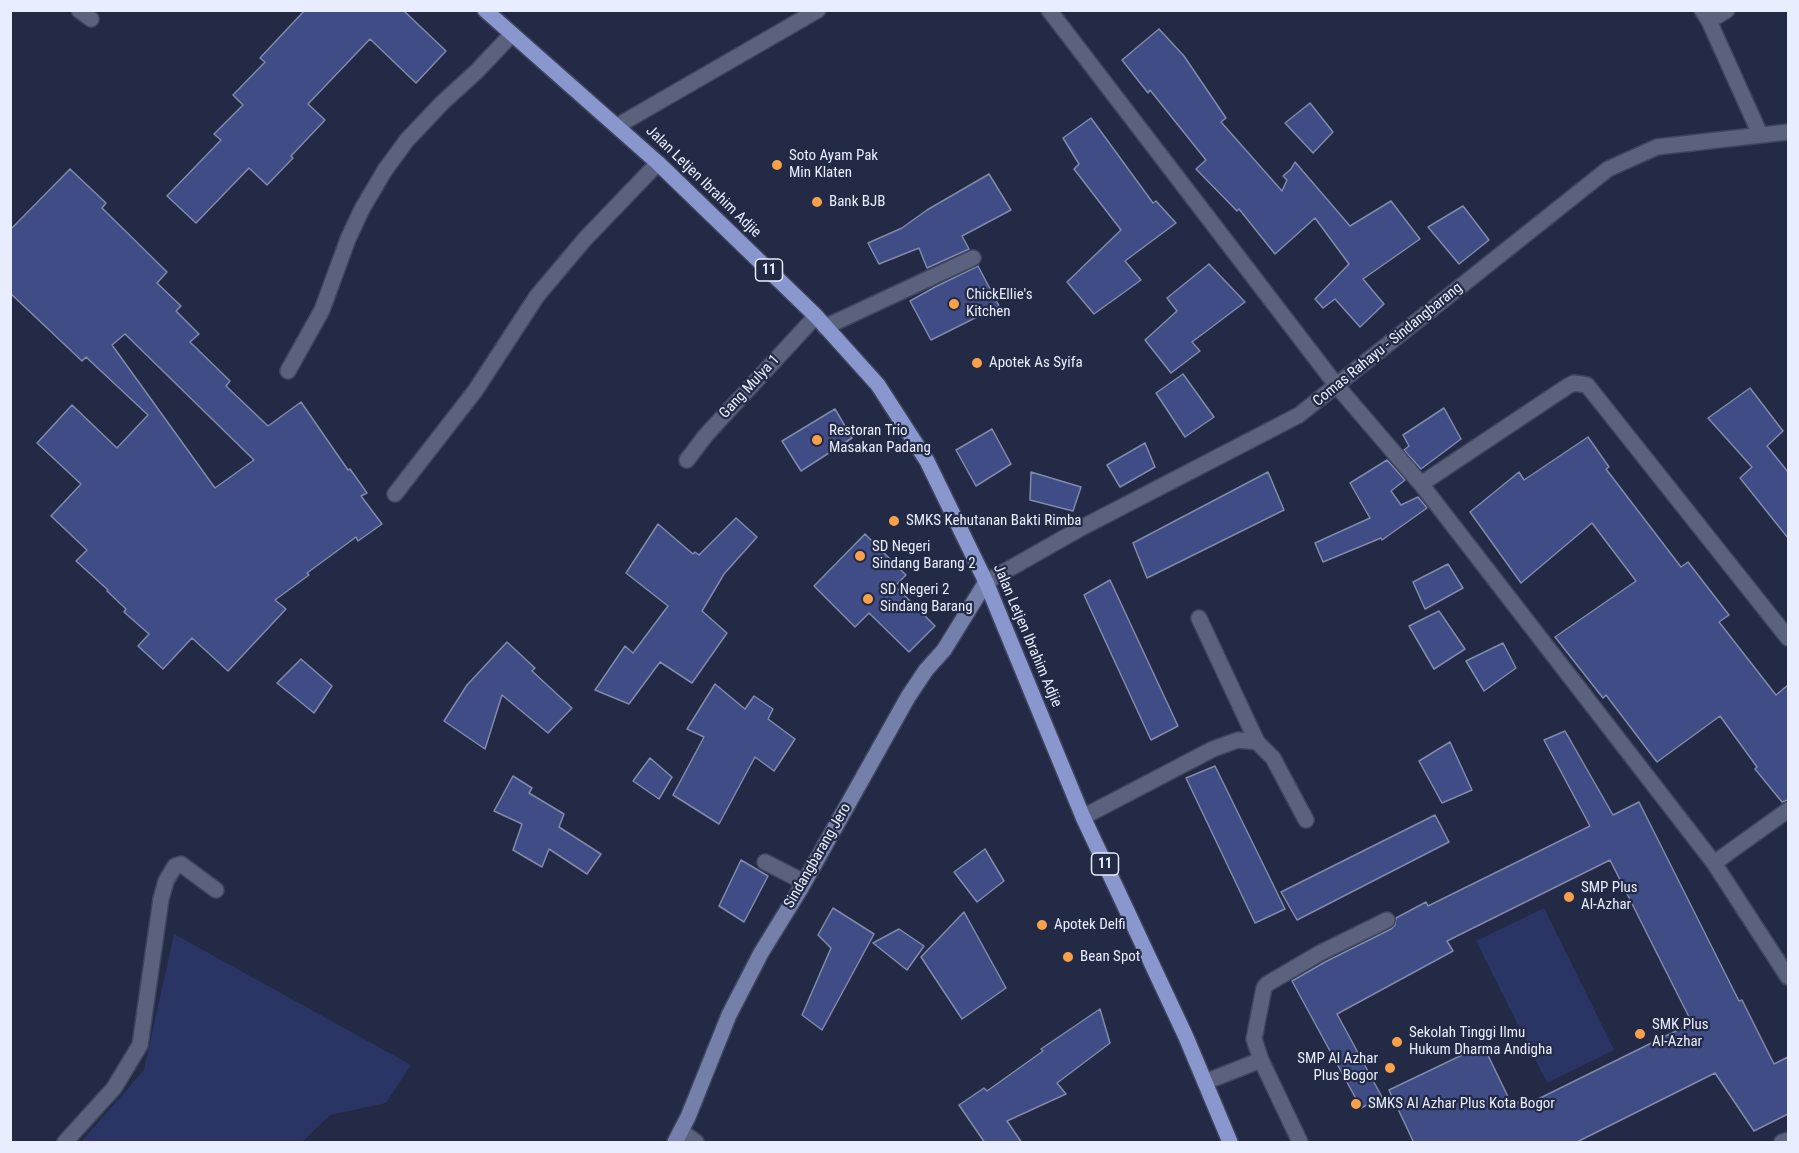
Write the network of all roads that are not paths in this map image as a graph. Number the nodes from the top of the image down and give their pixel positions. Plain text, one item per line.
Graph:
1 (485, 10) edge
2 (818, 10) edge
3 (1727, 10) edge
4 (1058, 13) edge
5 (1705, 16) edge
6 (512, 34) junction
7 (617, 126) junction
8 (1788, 132) edge
9 (1760, 134) junction
10 (658, 163) junction
11 (973, 258) dead end
12 (821, 321) junction
13 (288, 371) dead end
14 (1337, 387) junction
15 (687, 460) dead end
16 (1421, 484) junction
17 (395, 494) dead end
18 (986, 582) junction
19 (1199, 618) dead end
20 (1788, 638) edge
21 (1257, 742) junction
22 (1788, 810) edge
23 (1083, 817) junction
24 (1306, 820) dead end
25 (765, 862) dead end
26 (1714, 863) junction
27 (804, 882) junction
28 (216, 890) dead end
29 (1387, 920) dead end
30 (1788, 977) edge
31 (1261, 1060) junction
32 (1205, 1082) junction
33 (678, 1137) edge
34 (1788, 1140) edge
35 (65, 1143) edge
36 (696, 1143) edge
37 (1230, 1143) edge
38 (1300, 1143) edge
39 (1782, 1143) edge

1 - 6 main road, Jalan Letjen Ibrahim Adjie / 11
2 - 7 street
3 - 5 street
4 - 14 street
5 - 9 street
6 - 7 main road, Jalan Letjen Ibrahim Adjie / 11
6 - 13 street
7 - 10 main road, Jalan Letjen Ibrahim Adjie / 11
8 - 9 street, Comas Rahayu - Sindangbarang
9 - 14 street, Comas Rahayu - Sindangbarang
10 - 12 main road, Jalan Letjen Ibrahim Adjie / 11
10 - 17 street
11 - 12 street
12 - 15 street, Gang Mulya 1
12 - 18 main road, Jalan Letjen Ibrahim Adjie / 11
14 - 16 street
14 - 18 street, Comas Rahayu - Sindangbarang
16 - 20 street
16 - 26 street
18 - 23 main road, Jalan Letjen Ibrahim Adjie / 11
18 - 27 street, Sindangbarang Jero
19 - 21 street
21 - 23 street
21 - 24 street
22 - 26 street
23 - 32 main road, Jalan Letjen Ibrahim Adjie / 11
25 - 27 street
26 - 30 street
27 - 33 street, Sindangbarang Jero
28 - 35 street
29 - 31 street
31 - 32 street
31 - 38 street
32 - 37 main road, Jalan Letjen Ibrahim Adjie / 11
33 - 36 street
34 - 39 street

